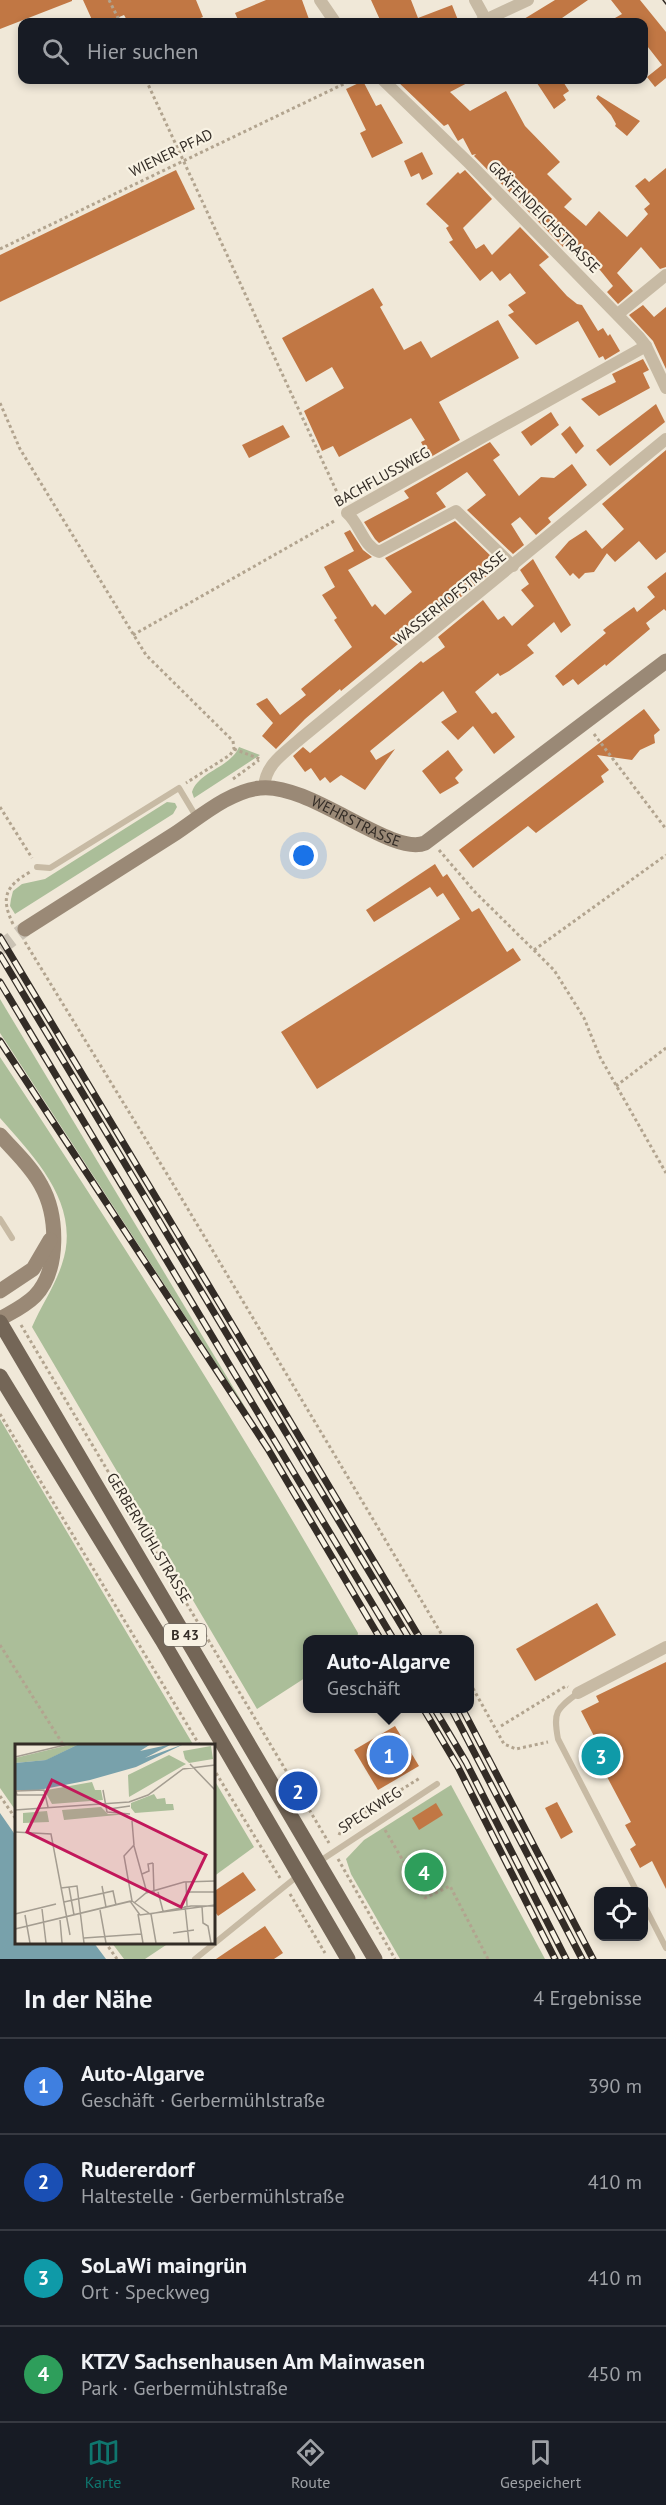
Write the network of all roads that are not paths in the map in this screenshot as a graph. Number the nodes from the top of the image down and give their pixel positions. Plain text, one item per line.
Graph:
1 (320, 0) edge
2 (476, 0) edge
3 (528, 0) edge
4 (332, 18) edge
5 (482, 18) edge
6 (489, 18) edge
7 (387, 84) edge
8 (666, 275) edge
9 (618, 314) junction
10 (646, 346) junction
11 (666, 388) edge
12 (666, 439) edge
13 (513, 566) junction
14 (666, 661) edge
15 (264, 787) junction
16 (197, 819) junction
17 (37, 867) road end
18 (22, 933) tunnel mouth
19 (0, 1135) edge
20 (0, 1219) edge
21 (53, 1232) junction
22 (12, 1238) dead end
23 (0, 1291) edge
24 (4, 1318) edge
25 (0, 1376) edge
26 (666, 1647) edge
27 (578, 1693) joint
28 (437, 1784) dead end
29 (319, 1861) junction
30 (300, 1874) junction
31 (634, 1887) edge
32 (648, 1913) edge
33 (214, 1943) edge
34 (213, 1944) edge
35 (666, 1948) edge
36 (195, 1959) edge
37 (348, 1959) edge
38 (375, 1959) edge

1 - 4 street
2 - 5 street
3 - 6 street
7 - 9 street, GRÄFENDEICHSTRASSE
8 - 9 street
9 - 10 street, GRÄFENDEICHSTRASSE
10 - 11 street, GRÄFENDEICHSTRASSE
10 - 13 street, BACHFLUSSWEG
12 - 13 street, WASSERHOFSTRASSE
13 - 15 street, WASSERHOFSTRASSE
14 - 15 street, WEHRSTRASSE
15 - 16 street, WEHRSTRASSE
16 - 17 lane
16 - 18 street, WEHRSTRASSE
19 - 21 street
20 - 22 lane
21 - 23 street
21 - 24 street
24 - 29 main road, GERBERMÜHLSTRASSE / B 43
25 - 30 main road, B 43
26 - 27 street
27 - 31 lane
28 - 29 lane, SPECKWEG
29 - 30 main road
29 - 38 main road, GERBERMÜHLSTRASSE / B 43
30 - 33 lane
30 - 37 main road, B 43
32 - 35 lane
34 - 36 lane

